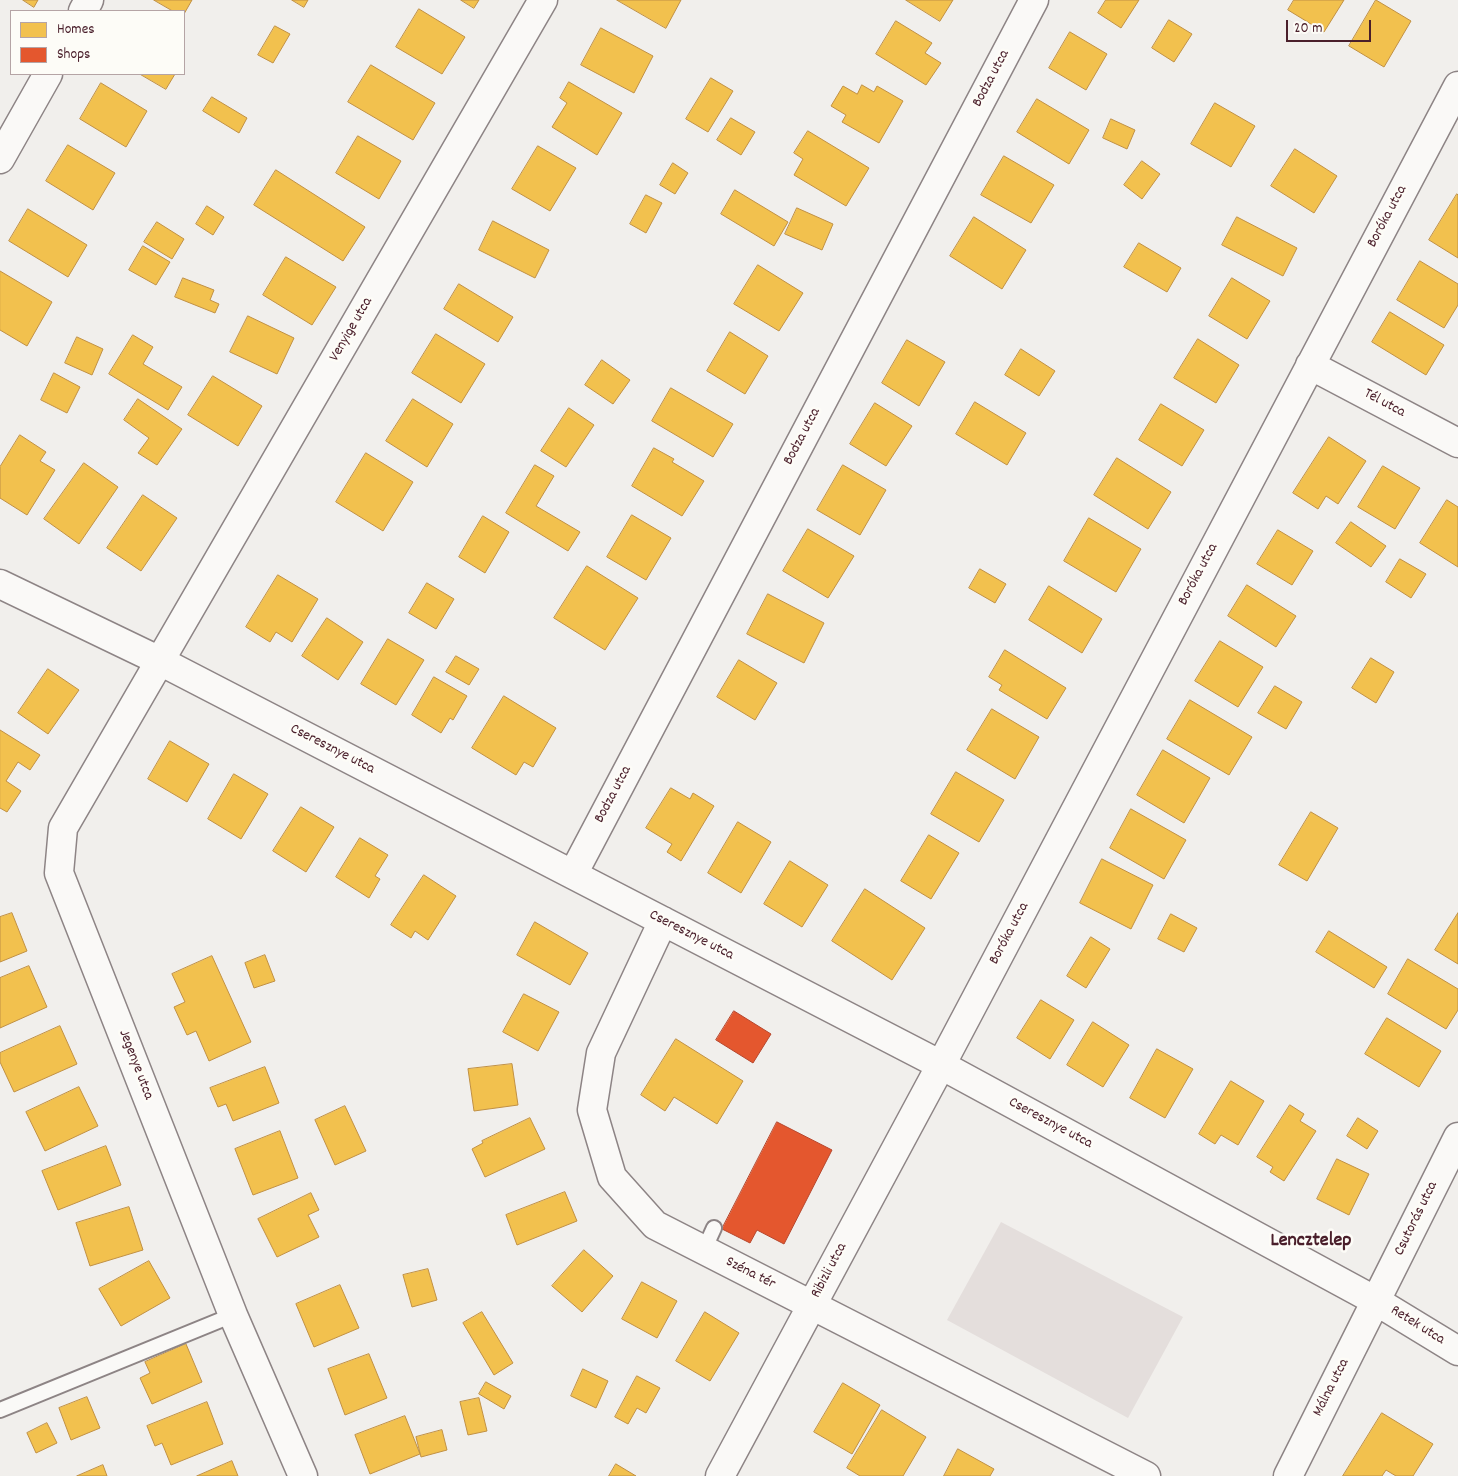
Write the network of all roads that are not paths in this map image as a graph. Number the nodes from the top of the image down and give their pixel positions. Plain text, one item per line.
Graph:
1 (543, 0) edge
2 (1034, 0) edge
3 (47, 75) edge
4 (1458, 86) edge
5 (0, 159) edge
6 (1310, 365) junction
7 (1458, 443) edge
8 (0, 584) edge
9 (160, 661) junction
10 (573, 874) junction
11 (663, 921) junction
12 (941, 1065) junction
13 (1458, 1137) edge
14 (1376, 1301) junction
15 (811, 1306) junction
16 (234, 1315) junction
17 (1458, 1351) edge
18 (0, 1410) edge
19 (303, 1476) edge
20 (720, 1476) edge
21 (1146, 1476) edge
22 (1288, 1476) edge

1 - 9 street, Venyige utca
2 - 10 street, Bodza utca
3 - 5 street
4 - 6 street, Boróka utca
6 - 7 street, Tél utca
6 - 12 street, Boróka utca
8 - 9 street, Cseresznye utca
9 - 10 street, Cseresznye utca
9 - 16 street, Jegenye utca
10 - 11 street, Cseresznye utca
11 - 12 street, Cseresznye utca
11 - 15 street, Széna tér
12 - 14 street, Cseresznye utca
12 - 15 street, Ribizli utca
13 - 14 street, Csutorás utca
14 - 17 street, Retek utca
14 - 22 street, Málna utca
15 - 20 street, Ribizli utca
15 - 21 street, Széna tér
16 - 18 lane
16 - 19 street, Jegenye utca

